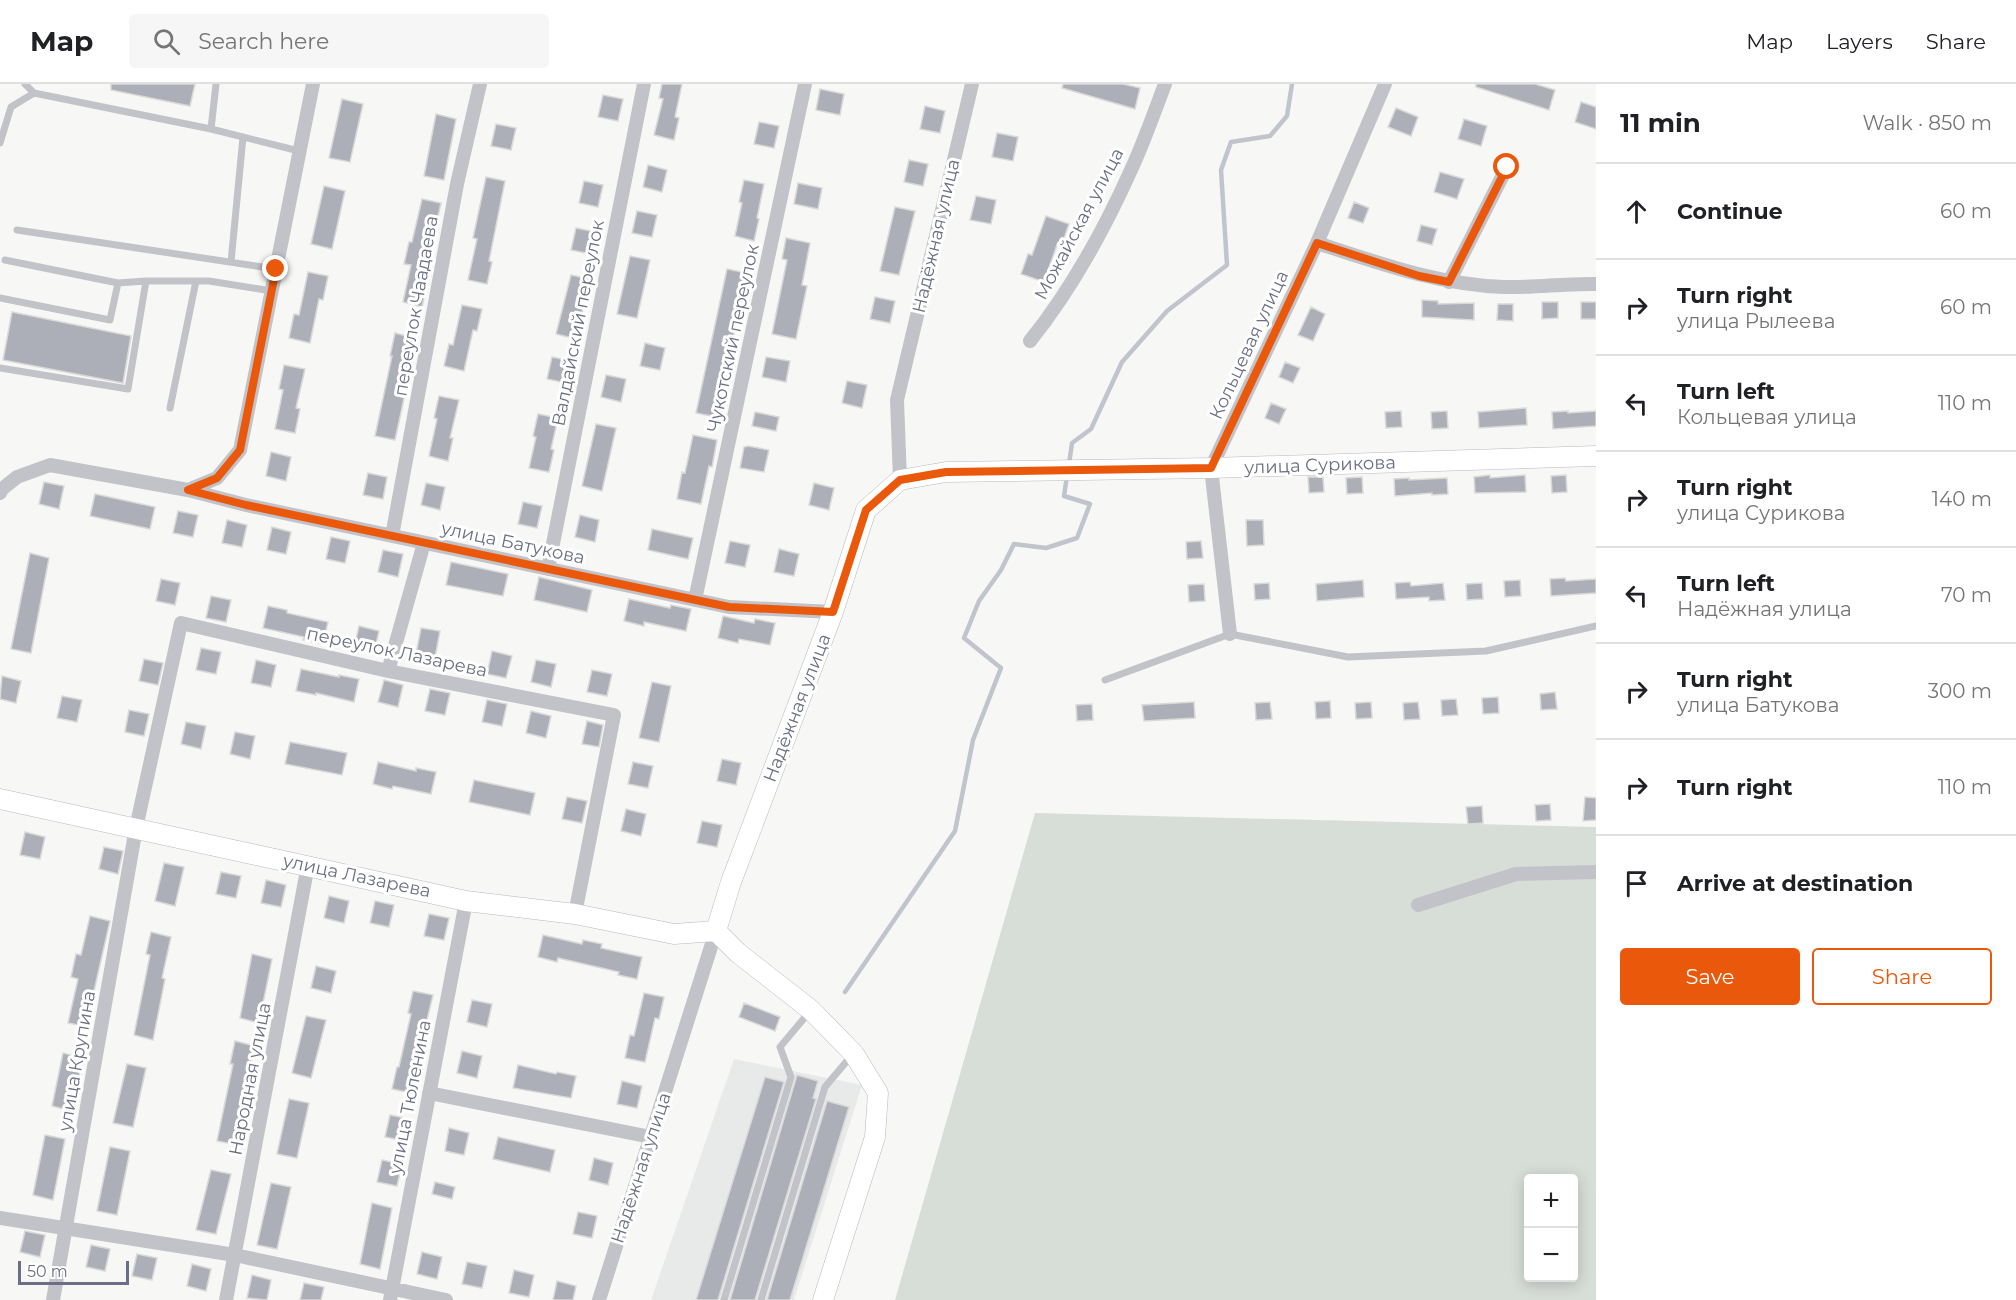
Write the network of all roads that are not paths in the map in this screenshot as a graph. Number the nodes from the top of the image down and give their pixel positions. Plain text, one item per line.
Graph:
1 (25, 84) edge
2 (216, 84) edge
3 (313, 84) edge
4 (480, 84) edge
5 (644, 84) edge
6 (805, 84) edge
7 (972, 84) edge
8 (1165, 84) edge
9 (1385, 84) edge
10 (34, 93) junction
11 (211, 129) junction
12 (243, 137) junction
13 (0, 143) edge
14 (299, 151) junction
15 (1507, 167) dead end
16 (17, 230) dead end
17 (1317, 243) junction
18 (5, 260) dead end
19 (231, 262) junction
20 (276, 269) junction
21 (146, 281) junction
22 (196, 281) junction
23 (1449, 282) junction
24 (118, 283) junction
25 (1596, 284) edge
26 (272, 291) junction
27 (0, 298) edge
28 (1030, 341) dead end
29 (0, 368) edge
30 (170, 408) dead end
31 (1596, 456) edge
32 (1211, 468) junction
33 (900, 480) junction
34 (1, 489) edge
35 (188, 490) junction
36 (392, 536) junction
37 (424, 543) junction
38 (548, 569) junction
39 (694, 600) junction
40 (833, 612) junction
41 (1596, 626) edge
42 (1230, 634) junction
43 (388, 671) junction
44 (1105, 680) dead end
45 (0, 799) edge
46 (136, 828) junction
47 (308, 865) junction
48 (1596, 872) edge
49 (466, 901) junction
50 (1418, 905) dead end
51 (574, 914) junction
52 (716, 931) junction
53 (811, 1010) junction
54 (854, 1053) junction
55 (429, 1093) junction
56 (651, 1137) junction
57 (0, 1218) edge
58 (66, 1229) junction
59 (235, 1255) junction
60 (391, 1295) edge
61 (53, 1300) edge
62 (226, 1300) edge
63 (446, 1300) edge
64 (599, 1300) edge
65 (724, 1300) edge
66 (761, 1300) edge
67 (823, 1300) edge

1 - 10 lane
2 - 11 lane
3 - 14 street
4 - 36 street, переулок Чаадаева
5 - 38 street, Валдайский переулок
6 - 39 street, Чукотский переулок
7 - 33 street, Надёжная улица
8 - 28 street, Можайская улица
9 - 17 street, Кольцевая улица
10 - 11 lane
10 - 13 lane
11 - 12 lane
12 - 14 lane
12 - 19 lane
14 - 20 street
15 - 23 street
16 - 19 lane
17 - 23 street
17 - 32 street, Кольцевая улица
18 - 24 lane
19 - 20 lane
20 - 26 street
21 - 22 lane
21 - 24 lane
21 - 29 lane
22 - 26 lane
22 - 30 lane
23 - 25 street
24 - 27 lane
26 - 35 street
31 - 32 main road, улица Сурикова
32 - 33 main road, улица Сурикова
32 - 42 street
33 - 40 main road, Надёжная улица
34 - 35 street, улица Батукова
35 - 36 street, улица Батукова
36 - 37 street, улица Батукова
37 - 38 street, улица Батукова
37 - 43 street
38 - 39 street, улица Батукова
39 - 40 street, улица Батукова
40 - 52 main road, Надёжная улица
41 - 42 lane
42 - 44 lane
43 - 46 street, переулок Лазарева
43 - 51 street, переулок Лазарева
45 - 46 main road, улица Лазарева
46 - 47 main road, улица Лазарева
46 - 58 street, улица Крупина
47 - 49 main road, улица Лазарева
47 - 59 street, Народная улица
48 - 50 street
49 - 51 main road, улица Лазарева
49 - 55 street, улица Тюленина
51 - 52 main road, улица Лазарева
52 - 53 main road
52 - 56 street, Надёжная улица
53 - 54 main road
53 - 65 lane
54 - 66 lane
54 - 67 main road
55 - 56 street
55 - 60 street, улица Тюленина
56 - 64 street, Надёжная улица
57 - 58 street
58 - 59 street
58 - 61 street, улица Крупина
59 - 60 street
59 - 62 street, Народная улица
60 - 63 street

